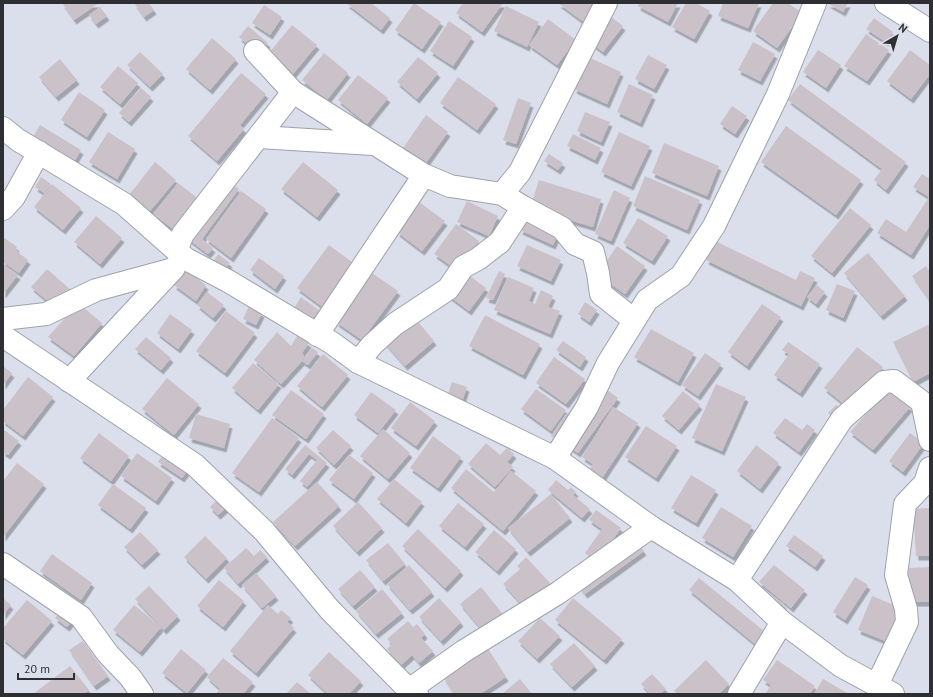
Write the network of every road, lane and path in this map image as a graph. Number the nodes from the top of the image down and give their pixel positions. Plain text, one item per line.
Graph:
1 (606, 3) edge
2 (815, 3) edge
3 (886, 3) edge
4 (930, 31) edge
5 (255, 51) dead end
6 (293, 92) junction
7 (3, 128) edge
8 (259, 136) junction
9 (376, 144) junction
10 (39, 152) junction
11 (424, 175) junction
12 (502, 194) junction
13 (523, 207) junction
14 (3, 209) edge
15 (178, 259) junction
16 (3, 319) edge
17 (634, 320) junction
18 (317, 335) junction
19 (3, 336) edge
20 (358, 362) junction
21 (69, 381) junction
22 (930, 440) edge
23 (555, 458) junction
24 (930, 468) edge
25 (651, 527) junction
26 (3, 564) edge
27 (737, 580) junction
28 (782, 622) junction
29 (885, 690) edge
30 (413, 692) edge
31 (142, 694) edge
32 (739, 694) edge

1 - 12 street
2 - 17 street
3 - 4 street
5 - 6 street
6 - 8 street
6 - 9 street
7 - 10 street
8 - 9 street
8 - 15 street
9 - 11 street
10 - 14 street
10 - 15 street
11 - 12 street
11 - 18 street
12 - 13 street
13 - 17 street
13 - 20 street
15 - 16 street
15 - 18 street
15 - 21 street
17 - 23 street
18 - 20 street
19 - 21 street
20 - 23 street
21 - 30 street
22 - 27 street
23 - 25 street
24 - 29 street
25 - 27 street
25 - 30 street
26 - 31 street
27 - 28 street
28 - 29 street
28 - 32 street

